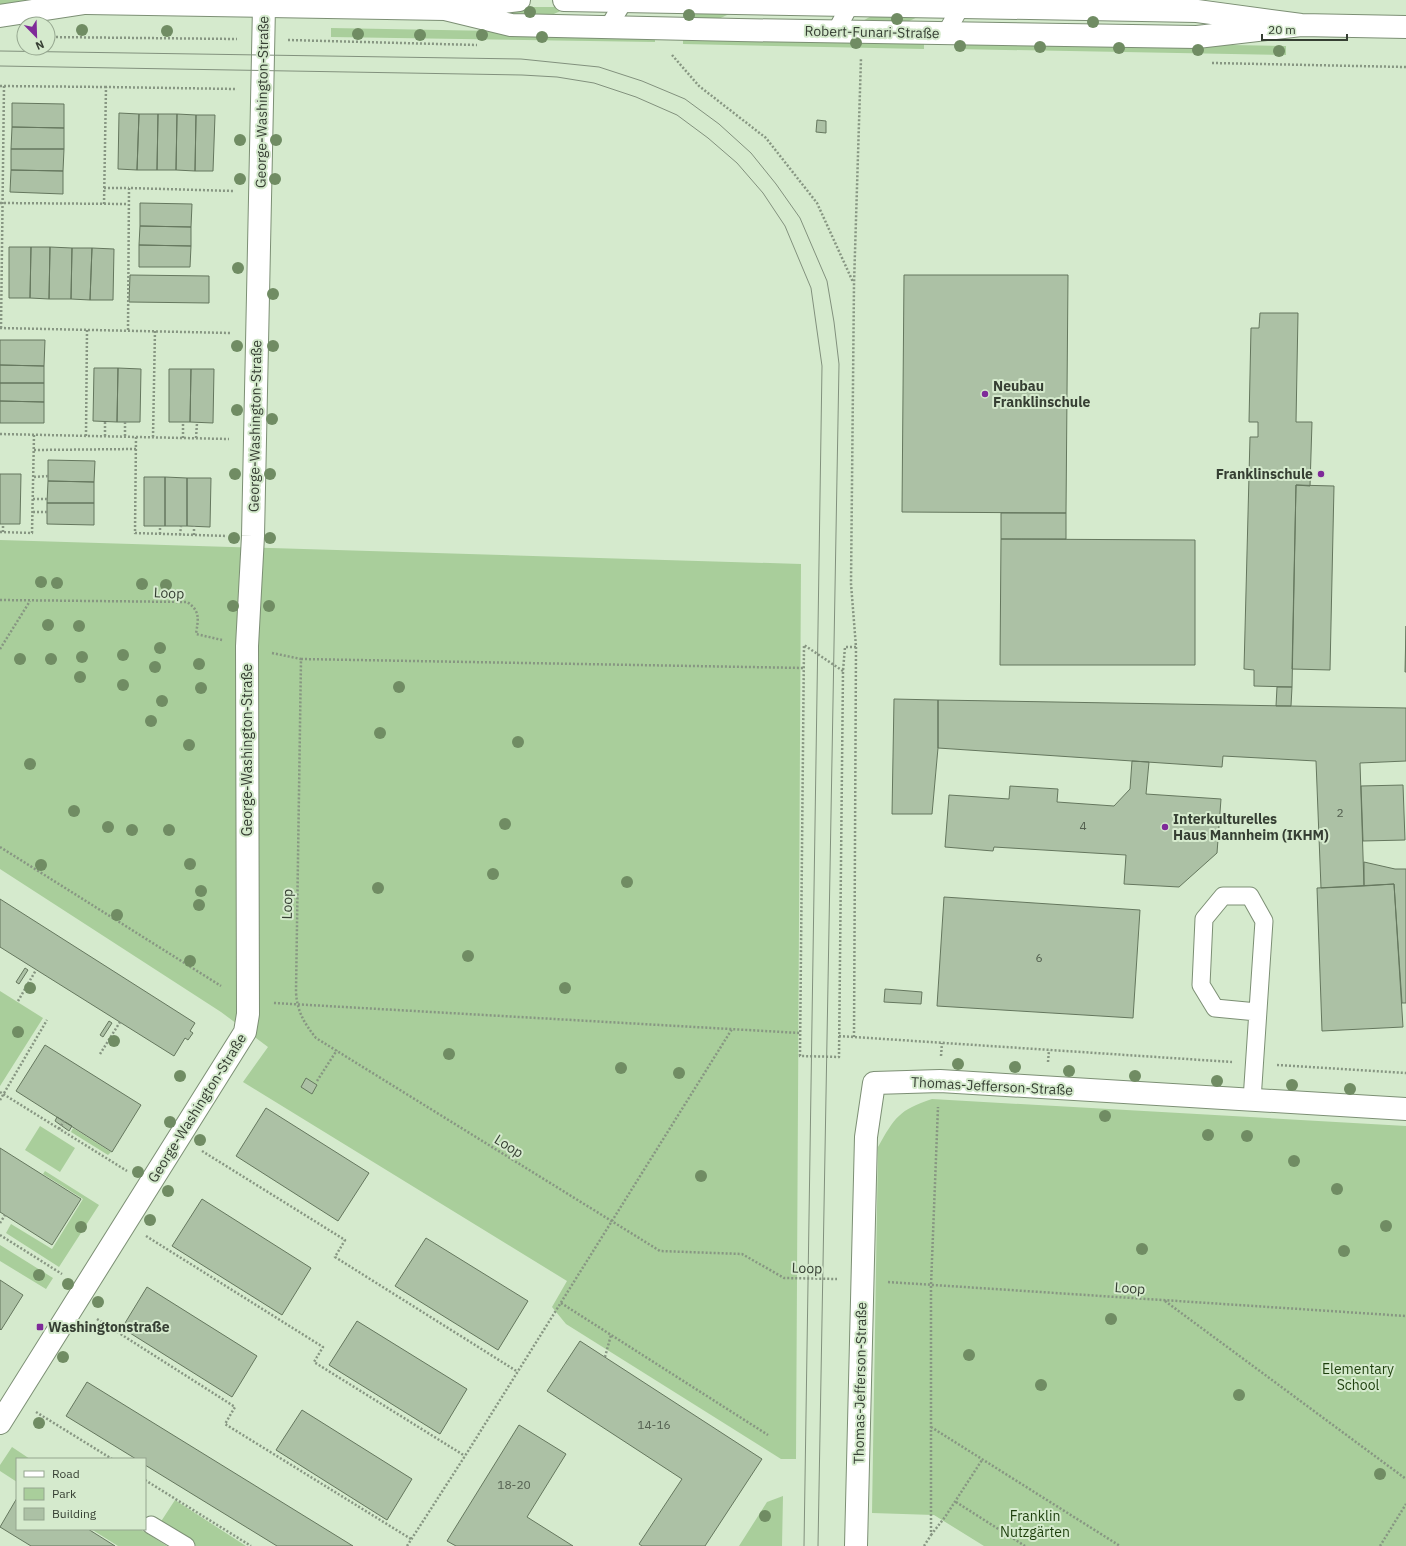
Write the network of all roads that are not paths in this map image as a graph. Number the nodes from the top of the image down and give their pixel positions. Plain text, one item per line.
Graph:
1 (519, 0) edge
2 (564, 0) edge
3 (77, 1) edge
4 (624, 1) edge
5 (850, 2) edge
6 (961, 3) edge
7 (445, 5) edge
8 (264, 6) junction
9 (1197, 11) junction
10 (0, 16) edge
11 (1301, 24) junction
12 (609, 26) junction
13 (1406, 27) edge
14 (836, 31) junction
15 (946, 33) junction
16 (1198, 37) junction
17 (1257, 1012) junction
18 (1252, 1100) junction
19 (1406, 1109) edge
20 (0, 1424) edge
21 (151, 1525) dead end
22 (186, 1546) edge
23 (856, 1546) edge

1 - 7 street, Robert-Funari-Straße
2 - 4 street, Robert-Funari-Straße
3 - 8 street, Robert-Funari-Straße
3 - 10 street, Robert-Funari-Straße
4 - 5 street, Robert-Funari-Straße
4 - 12 lane
5 - 6 street, Robert-Funari-Straße
5 - 14 lane
6 - 9 street, Robert-Funari-Straße
6 - 15 lane
7 - 8 street, Robert-Funari-Straße
7 - 12 street, Robert-Funari-Straße
8 - 20 street, George-Washington-Straße
9 - 11 street, Robert-Funari-Straße
9 - 16 lane
11 - 13 street, Robert-Funari-Straße
11 - 16 street, Robert-Funari-Straße
12 - 14 street, Robert-Funari-Straße
14 - 15 street, Robert-Funari-Straße
15 - 16 street, Robert-Funari-Straße
17 - 17 lane
17 - 18 lane
18 - 19 street, Thomas-Jefferson-Straße
18 - 23 street, Thomas-Jefferson-Straße
21 - 22 lane

